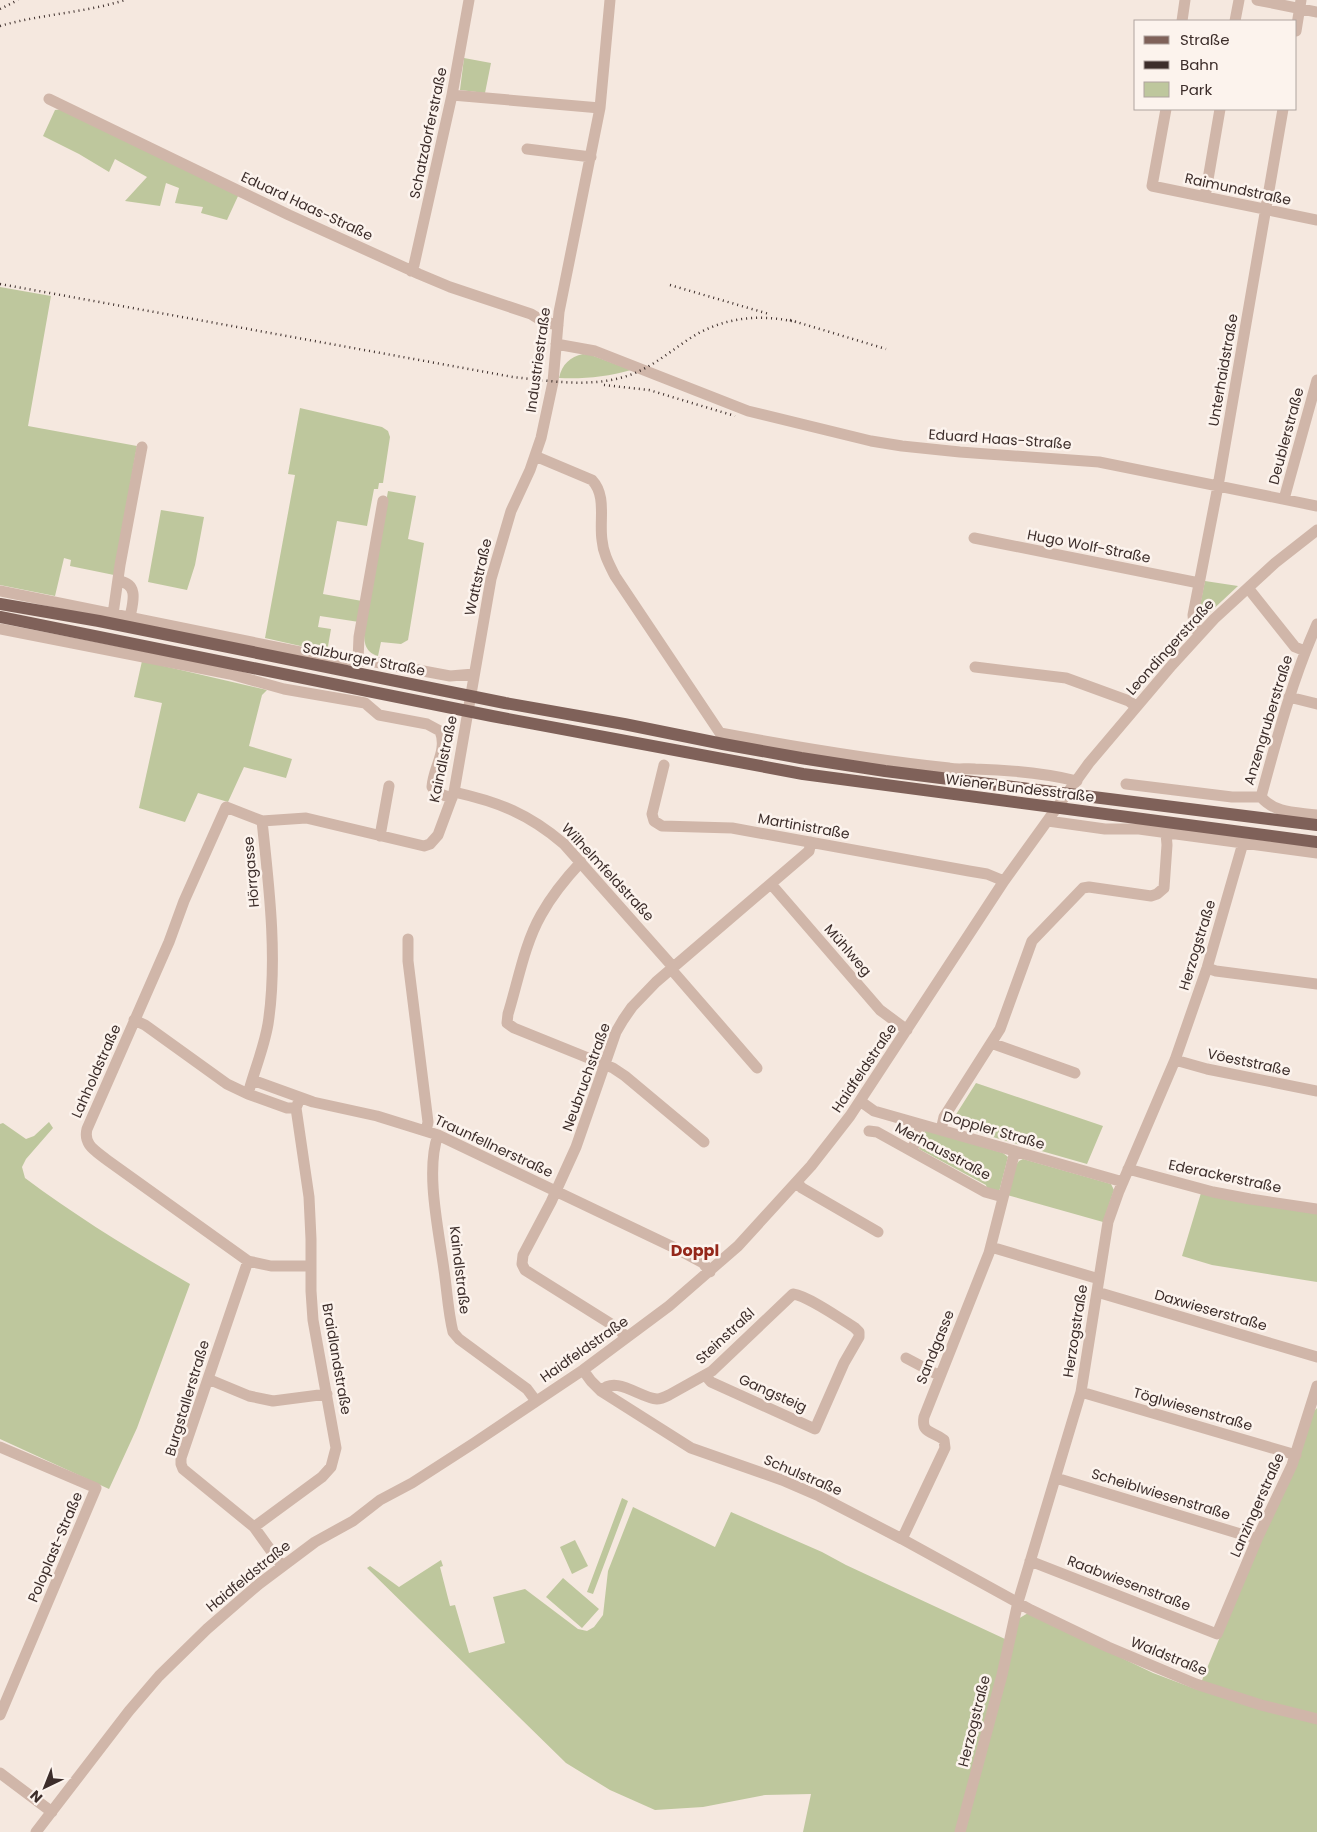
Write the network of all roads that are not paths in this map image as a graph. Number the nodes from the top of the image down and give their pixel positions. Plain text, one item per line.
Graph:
1 (469, 0) edge
2 (610, 0) edge
3 (1186, 0) edge
4 (1239, 0) edge
5 (1257, 0) edge
6 (1300, 4) edge
7 (1317, 12) edge
8 (1182, 20) edge
9 (1235, 20) edge
10 (1297, 24) edge
11 (452, 96) junction
12 (50, 99) dead end
13 (600, 108) junction
14 (1166, 110) edge
15 (1220, 110) edge
16 (1283, 110) edge
17 (527, 149) dead end
18 (591, 157) junction
19 (1205, 197) junction
20 (1266, 210) junction
21 (1317, 220) edge
22 (411, 271) junction
23 (558, 325) junction
24 (556, 344) junction
25 (1317, 380) edge
26 (142, 447) dead end
27 (535, 456) junction
28 (1218, 486) junction
29 (1284, 499) junction
30 (383, 501) dead end
31 (1317, 506) edge
32 (1317, 530) edge
33 (974, 538) dead end
34 (119, 581) junction
35 (1199, 583) junction
36 (1248, 588) junction
37 (0, 591) edge
38 (0, 604) edge
39 (113, 614) junction
40 (0, 617) edge
41 (130, 617) junction
42 (1317, 624) edge
43 (0, 629) edge
44 (1199, 634) junction
45 (1305, 651) junction
46 (358, 660) junction
47 (975, 667) dead end
48 (474, 674) junction
49 (471, 696) junction
50 (1289, 697) junction
51 (1317, 704) edge
52 (1136, 707) junction
53 (469, 710) junction
54 (722, 739) junction
55 (664, 765) dead end
56 (967, 769) junction
57 (1077, 781) junction
58 (983, 783) junction
59 (1126, 784) dead end
60 (389, 786) dead end
61 (453, 795) junction
62 (1261, 797) junction
63 (1062, 801) junction
64 (1317, 815) edge
65 (262, 821) junction
66 (1048, 821) junction
67 (1317, 825) edge
68 (1166, 832) junction
69 (380, 836) junction
70 (434, 841) joint
71 (811, 842) junction
72 (1317, 842) edge
73 (1244, 843) junction
74 (1317, 853) edge
75 (581, 862) junction
76 (1004, 881) junction
77 (771, 884) junction
78 (408, 939) dead end
79 (672, 968) junction
80 (1207, 968) junction
81 (1317, 984) edge
82 (134, 1020) junction
83 (907, 1030) junction
84 (991, 1043) junction
85 (1175, 1060) junction
86 (606, 1065) junction
87 (757, 1068) dead end
88 (1075, 1073) dead end
89 (252, 1080) junction
90 (1317, 1091) edge
91 (248, 1094) junction
92 (860, 1102) junction
93 (298, 1103) junction
94 (921, 1125) junction
95 (941, 1130) junction
96 (426, 1131) junction
97 (869, 1131) dead end
98 (438, 1135) junction
99 (704, 1142) dead end
100 (912, 1151) junction
101 (1015, 1151) junction
102 (1128, 1169) junction
103 (1123, 1182) junction
104 (797, 1183) junction
105 (556, 1191) junction
106 (1003, 1197) junction
107 (1317, 1209) edge
108 (878, 1232) dead end
109 (991, 1247) junction
110 (248, 1261) junction
111 (310, 1266) junction
112 (710, 1272) junction
113 (1099, 1279) junction
114 (1097, 1292) junction
115 (858, 1332) joint
116 (626, 1338) junction
117 (1317, 1356) edge
118 (906, 1358) dead end
119 (583, 1370) junction
120 (705, 1375) junction
121 (940, 1376) junction
122 (208, 1379) junction
123 (1317, 1386) edge
124 (601, 1391) junction
125 (1081, 1392) junction
126 (327, 1394) junction
127 (536, 1401) junction
128 (1315, 1402) edge
129 (0, 1447) edge
130 (1296, 1455) junction
131 (1056, 1478) junction
132 (254, 1527) junction
133 (902, 1539) junction
134 (1258, 1539) junction
135 (1030, 1561) junction
136 (282, 1566) junction
137 (1018, 1602) junction
138 (1216, 1634) joint
139 (0, 1715) edge
140 (1317, 1719) edge
141 (0, 1773) edge
142 (52, 1812) junction
143 (36, 1832) edge
144 (960, 1832) edge

1 - 11 street, Schatzdorferstraße
2 - 13 street, Industriestraße
3 - 8 street
4 - 9 street
5 - 6 street
6 - 7 street
6 - 10 street
11 - 13 street
11 - 22 street, Schatzdorferstraße
12 - 22 street, Eduard Haas-Straße
13 - 18 street, Industriestraße
14 - 19 street, Raimundstraße
15 - 19 street
16 - 20 street, Unterhaidstraße
17 - 18 street
18 - 23 street, Industriestraße
19 - 20 street, Raimundstraße
20 - 21 street, Raimundstraße
20 - 28 street, Unterhaidstraße
22 - 23 street, Eduard Haas-Straße
23 - 24 street, Industriestraße
24 - 27 street, Industriestraße
24 - 28 street, Eduard Haas-Straße
25 - 29 street, Deublerstraße
26 - 34 street
27 - 48 street, Wattstraße
27 - 54 street
28 - 29 street, Eduard Haas-Straße
28 - 35 street, Unterhaidstraße
29 - 31 street, Eduard Haas-Straße
30 - 46 street, Salzburger Straße
32 - 36 street, Leondingerstraße
33 - 35 street, Hugo Wolf-Straße
34 - 39 street
34 - 41 street
35 - 44 street, Unterhaidstraße
36 - 44 street, Leondingerstraße
36 - 45 street
37 - 39 street, Salzburger Straße
38 - 49 main road, Salzburger Straße
39 - 41 street, Salzburger Straße
40 - 53 main road
41 - 46 street, Salzburger Straße
42 - 45 street, Anzengruberstraße
43 - 61 street
44 - 52 street, Leondingerstraße
45 - 50 street, Anzengruberstraße
46 - 48 street, Salzburger Straße
47 - 52 street
48 - 49 street, Wattstraße
49 - 53 street, Wattstraße
49 - 54 main road, Salzburger Straße
50 - 51 street
50 - 62 street, Anzengruberstraße
52 - 57 street, Leondingerstraße
53 - 61 street, Kaindlstraße
53 - 63 main road, Wiener Bundesstraße
54 - 56 street, Wiener Bundesstraße
54 - 58 main road, Wiener Bundesstraße
55 - 71 street, Martinistraße
56 - 57 street, Wiener Bundesstraße
56 - 58 street, Wiener Bundesstraße
57 - 63 street, Leondingerstraße
58 - 63 main road, Wiener Bundesstraße
59 - 62 street
60 - 69 street
61 - 70 street, Kaindlstraße
61 - 75 street, Wilhelmfeldstraße
62 - 64 street
63 - 66 street, Haidfeldstraße
63 - 67 main road, Wiener Bundesstraße
63 - 72 main road, Wiener Bundesstraße
65 - 69 street, Hörrgasse
65 - 82 street, Lahholdstraße
65 - 89 street, Hörrgasse
66 - 68 street
66 - 76 street, Haidfeldstraße
68 - 73 street
68 - 84 street
69 - 70 street, Hörrgasse
71 - 76 street, Martinistraße
71 - 77 street, Neubruchstraße
73 - 74 street
73 - 80 street, Herzogstraße
75 - 79 street, Wilhelmfeldstraße
75 - 86 street
76 - 83 street, Haidfeldstraße
77 - 79 street, Neubruchstraße
77 - 83 street, Mühlweg
78 - 96 street
79 - 86 street, Neubruchstraße
79 - 87 street, Wilhelmfeldstraße
80 - 81 street
80 - 85 street, Herzogstraße
82 - 91 street, Traunfellnerstraße
82 - 110 street, Lahholdstraße
83 - 92 street, Haidfeldstraße
84 - 88 street
84 - 95 street
85 - 90 street, Vöeststraße
85 - 102 street, Herzogstraße
86 - 99 street
86 - 105 street, Neubruchstraße
89 - 91 street, Hörrgasse
89 - 93 street, Traunfellnerstraße
91 - 93 street, Traunfellnerstraße
92 - 94 street, Doppler Straße
92 - 104 street, Haidfeldstraße
93 - 96 street, Traunfellnerstraße
93 - 111 street, Braidlandstraße
94 - 95 street, Doppler Straße
94 - 100 street
95 - 101 street, Doppler Straße
96 - 98 street, Traunfellnerstraße
97 - 100 street, Merhausstraße
98 - 105 street, Traunfellnerstraße
98 - 127 street, Kaindlstraße
100 - 106 street, Merhausstraße
101 - 103 street, Doppler Straße
101 - 106 street, Sandgasse
102 - 103 street, Herzogstraße
102 - 107 street, Ederackerstraße
103 - 113 street, Herzogstraße
104 - 108 street
104 - 112 street, Haidfeldstraße
105 - 112 street, Traunfellnerstraße
105 - 116 street, Neubruchstraße
106 - 109 street, Sandgasse
109 - 113 street
109 - 121 street, Sandgasse
110 - 111 street, Lahholdstraße
110 - 122 street, Burgstallerstraße
111 - 126 street, Braidlandstraße
112 - 116 street, Haidfeldstraße
113 - 114 street, Herzogstraße
114 - 117 street, Daxwieserstraße
114 - 125 street, Herzogstraße
115 - 120 street, Steinstraßl
115 - 120 street, Gangsteig
116 - 119 street, Haidfeldstraße
118 - 121 street
119 - 124 street, Schulstraße
119 - 127 street, Haidfeldstraße
120 - 124 street, Steinstraßl
121 - 133 street, Sandgasse
122 - 126 street
122 - 132 street, Burgstallerstraße
123 - 128 street, Lanzingerstraße
124 - 133 street, Schulstraße
125 - 130 street, Töglwiesenstraße
125 - 131 street, Herzogstraße
126 - 132 street, Braidlandstraße
127 - 136 street, Haidfeldstraße
128 - 130 street, Lanzingerstraße
129 - 139 street, Poloplast-Straße
130 - 134 street, Lanzingerstraße
131 - 134 street, Scheiblwiesenstraße
131 - 135 street, Herzogstraße
132 - 136 street, Burgstallerstraße
133 - 137 street, Schulstraße
134 - 138 street, Lanzingerstraße
135 - 137 street, Herzogstraße
135 - 138 street, Raabwiesenstraße
136 - 142 street, Haidfeldstraße
137 - 140 street, Waldstraße
137 - 144 street, Herzogstraße
141 - 142 street
142 - 143 street, Haidfeldstraße

